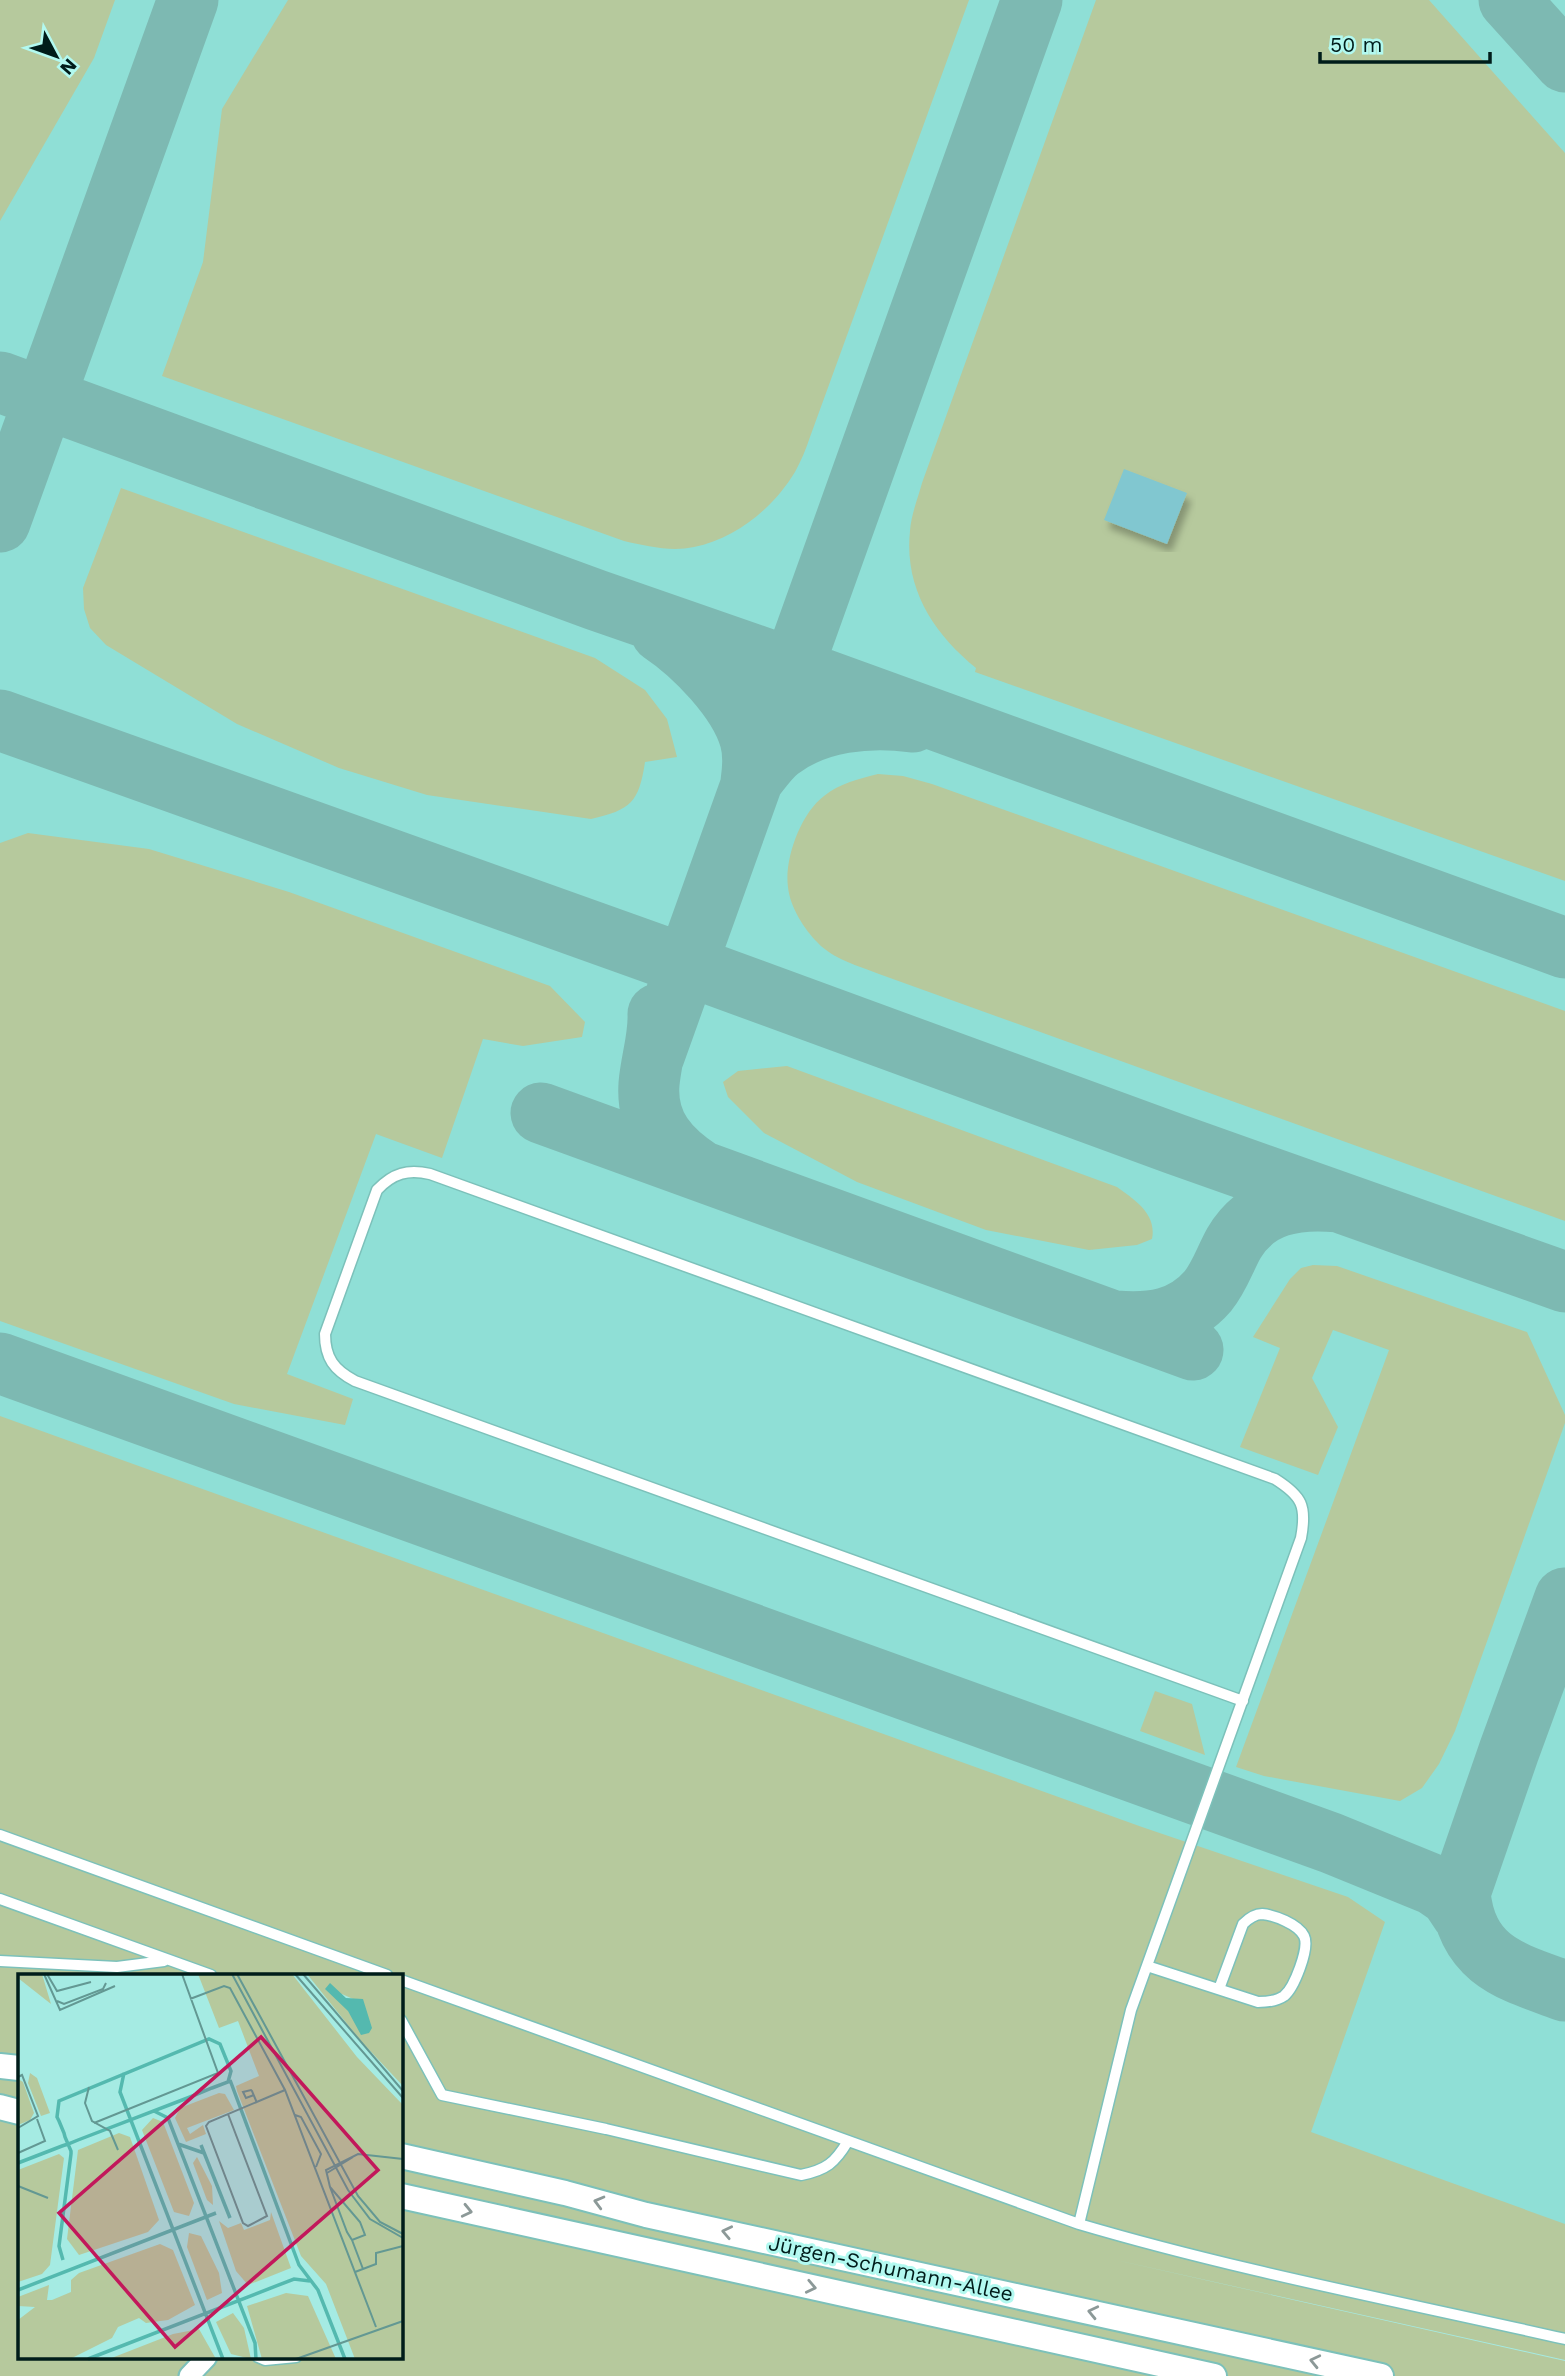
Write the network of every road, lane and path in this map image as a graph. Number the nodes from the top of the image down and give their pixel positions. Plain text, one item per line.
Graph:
1 (1243, 1701) junction
2 (0, 1835) edge
3 (0, 1899) edge
4 (0, 1961) edge
5 (168, 1961) junction
6 (1147, 1966) junction
7 (374, 1973) edge
8 (208, 1974) edge
9 (402, 1980) edge
10 (1219, 1989) junction
11 (402, 2022) edge
12 (0, 2066) edge
13 (18, 2068) edge
14 (0, 2107) edge
15 (18, 2112) edge
16 (848, 2141) junction
17 (402, 2156) edge
18 (402, 2196) edge
19 (1079, 2224) junction
20 (1565, 2339) edge
21 (196, 2358) edge
22 (206, 2358) edge
23 (260, 2358) edge
24 (286, 2358) edge
25 (187, 2376) edge
26 (1214, 2376) edge
27 (1381, 2376) edge

1 - 1 lane
1 - 6 lane
2 - 7 lane
3 - 5 lane
4 - 5 lane
5 - 8 lane
6 - 10 lane
6 - 19 lane
9 - 16 lane
10 - 10 lane
11 - 16 lane
12 - 13 street
14 - 15 street
16 - 19 lane
27 -> 17 street, Jürgen-Schumann-Allee
18 -> 26 street, Jürgen-Schumann-Allee
19 - 20 lane
21 - 25 street
22 - 25 street
23 - 24 lane

